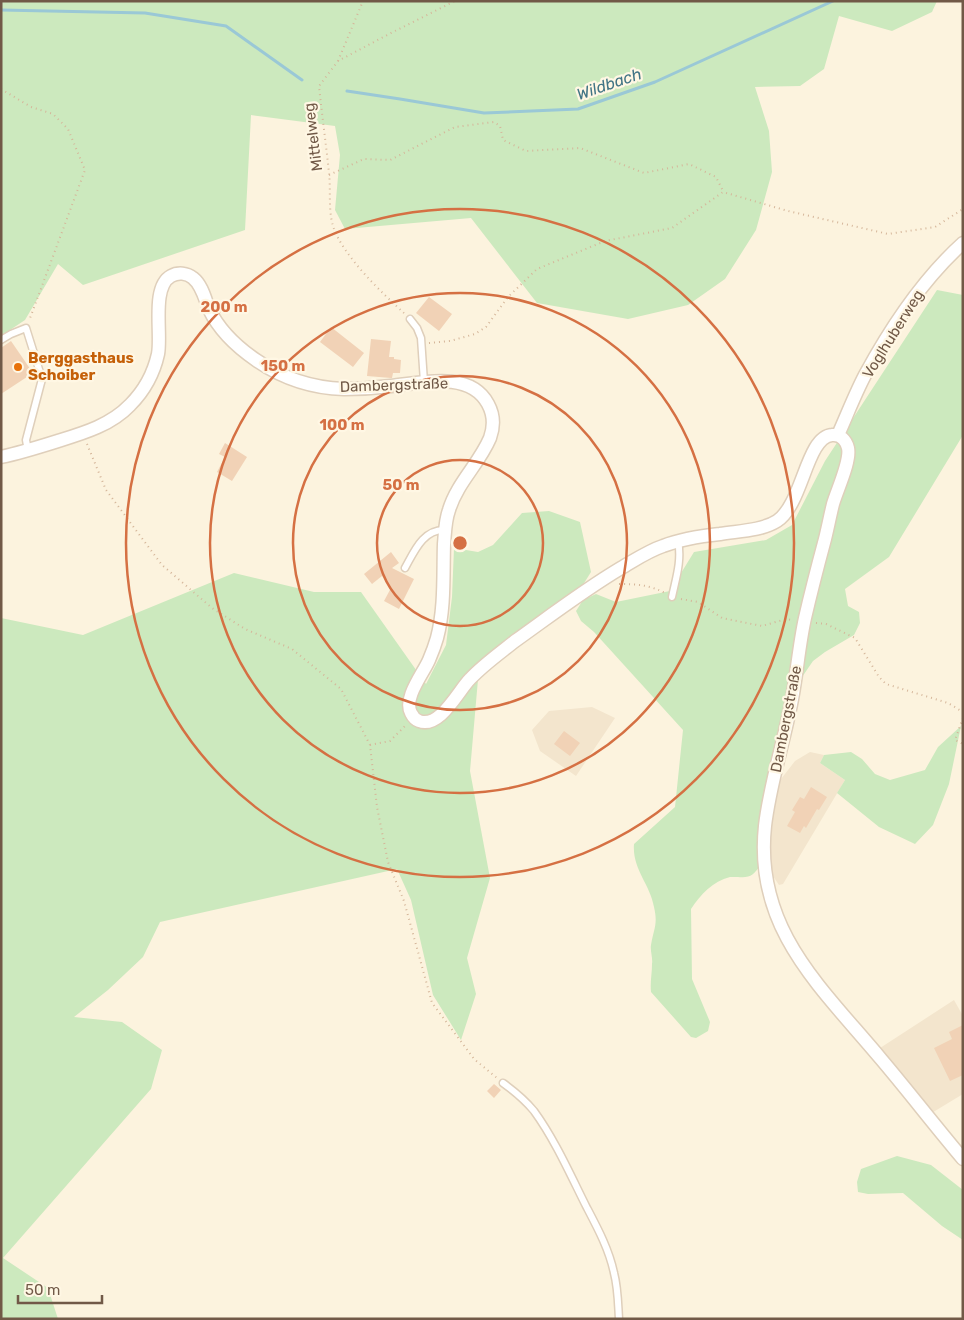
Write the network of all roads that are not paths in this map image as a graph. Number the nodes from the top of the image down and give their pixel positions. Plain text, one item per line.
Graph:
1 (963, 243) edge
2 (410, 319) road end
3 (1, 340) edge
4 (424, 382) junction
5 (838, 435) junction
6 (28, 450) junction
7 (1, 457) edge
8 (445, 530) junction
9 (678, 541) junction
10 (405, 568) dead end
11 (672, 597) road end
12 (503, 1083) road end
13 (963, 1160) edge
14 (619, 1319) edge

1 - 5 street, Voglhuberweg
2 - 4 lane
3 - 6 lane
4 - 6 street, Dambergstraße
4 - 8 street, Dambergstraße
5 - 9 street
5 - 13 street, Dambergstraße
6 - 7 street, Dambergstraße
8 - 9 street, Dambergstraße
8 - 10 lane
9 - 11 lane
12 - 14 lane

